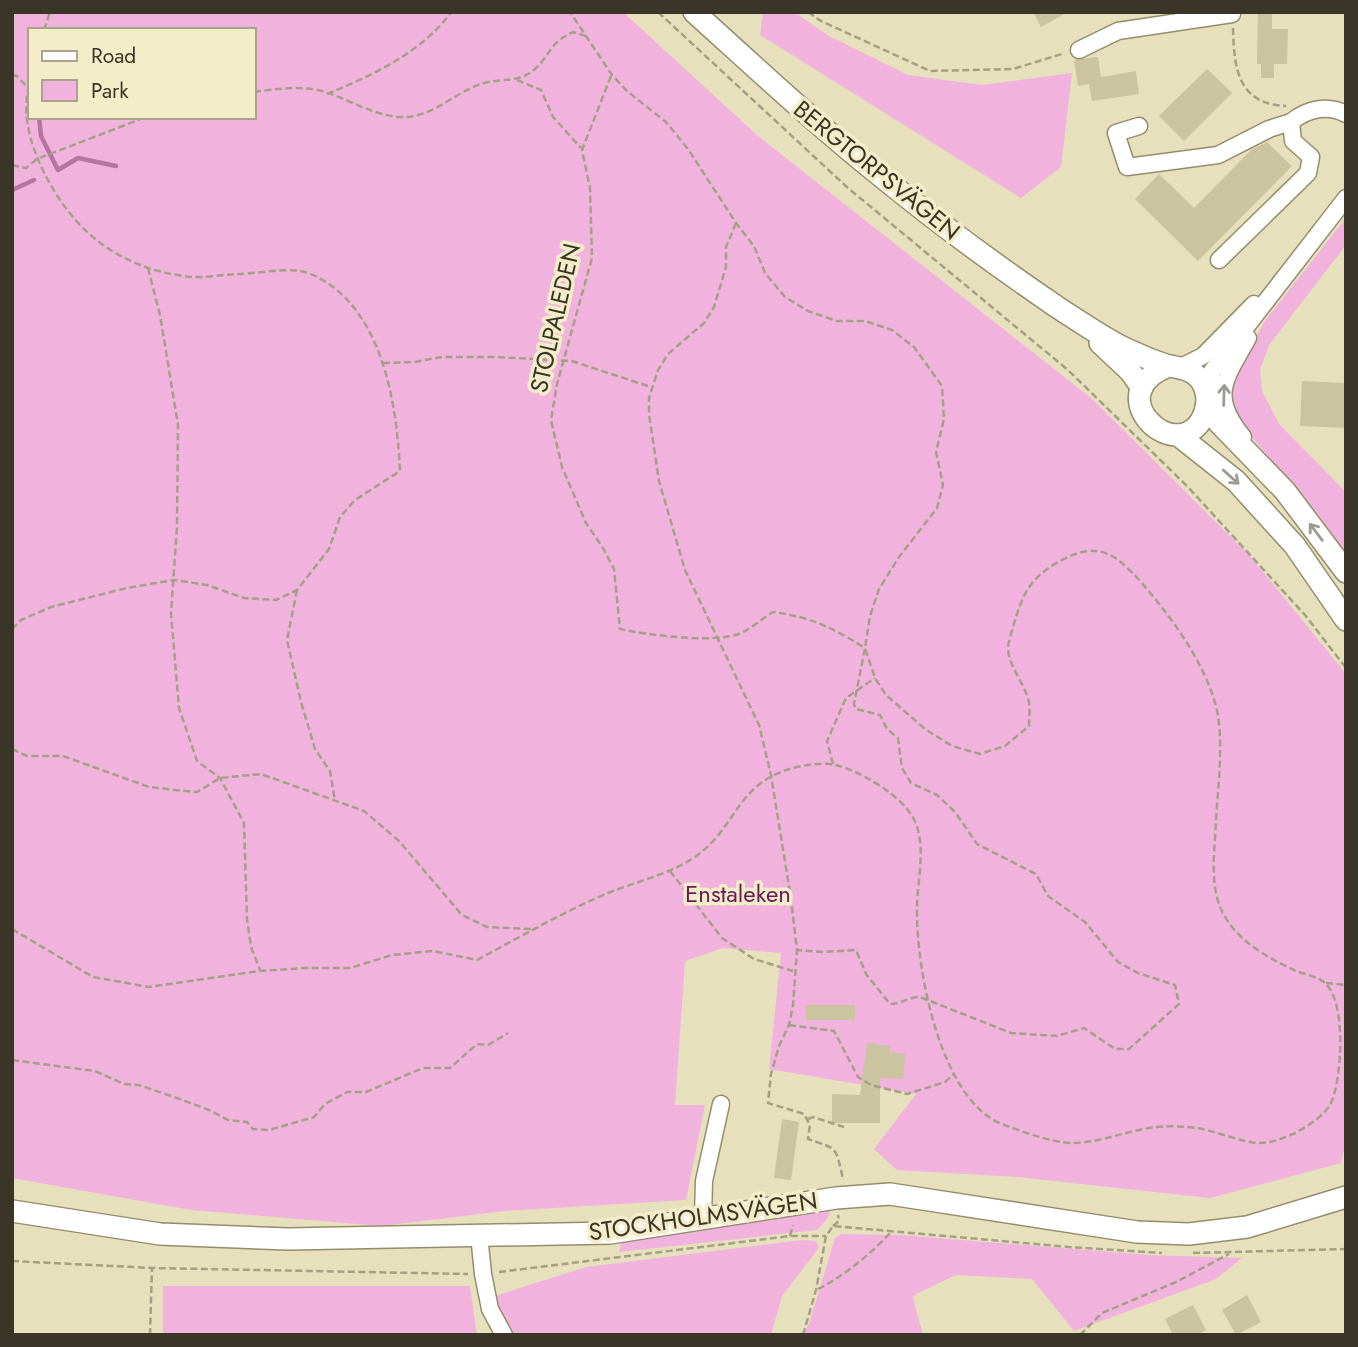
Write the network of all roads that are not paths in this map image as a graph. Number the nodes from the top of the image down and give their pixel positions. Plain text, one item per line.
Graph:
1 (694, 12) edge
2 (1232, 13) edge
3 (1079, 50) road end
4 (1291, 114) junction
5 (1346, 114) edge
6 (1139, 126) dead end
7 (1346, 198) edge
8 (1219, 260) dead end
9 (1278, 286) junction
10 (1070, 316) junction
11 (1175, 366) junction
12 (1142, 388) junction
13 (1207, 402) junction
14 (1178, 435) junction
15 (1285, 491) junction
16 (1346, 572) edge
17 (1346, 620) edge
18 (721, 1104) dead end
19 (1346, 1197) edge
20 (12, 1211) edge
21 (703, 1217) junction
22 (480, 1235) junction
23 (504, 1335) edge

1 - 10 main road, BERGTORPSVÄGEN
2 - 3 street
4 - 5 street
4 - 6 street
4 - 8 street
7 - 9 street
9 - 11 street
9 - 13 street
15 -> 9 street
10 - 11 main road, BERGTORPSVÄGEN
10 - 12 main road, BERGTORPSVÄGEN
11 - 12 main road
11 - 13 main road, BERGTORPSVÄGEN
12 - 14 main road, BERGTORPSVÄGEN
13 - 14 main road
13 - 15 main road, BERGTORPSVÄGEN
14 -> 17 main road, BERGTORPSVÄGEN
16 -> 15 main road, BERGTORPSVÄGEN
18 - 21 street
19 - 21 main road, STOCKHOLMSVÄGEN
20 - 22 main road, STOCKHOLMSVÄGEN
21 - 22 main road, STOCKHOLMSVÄGEN
22 - 23 street

